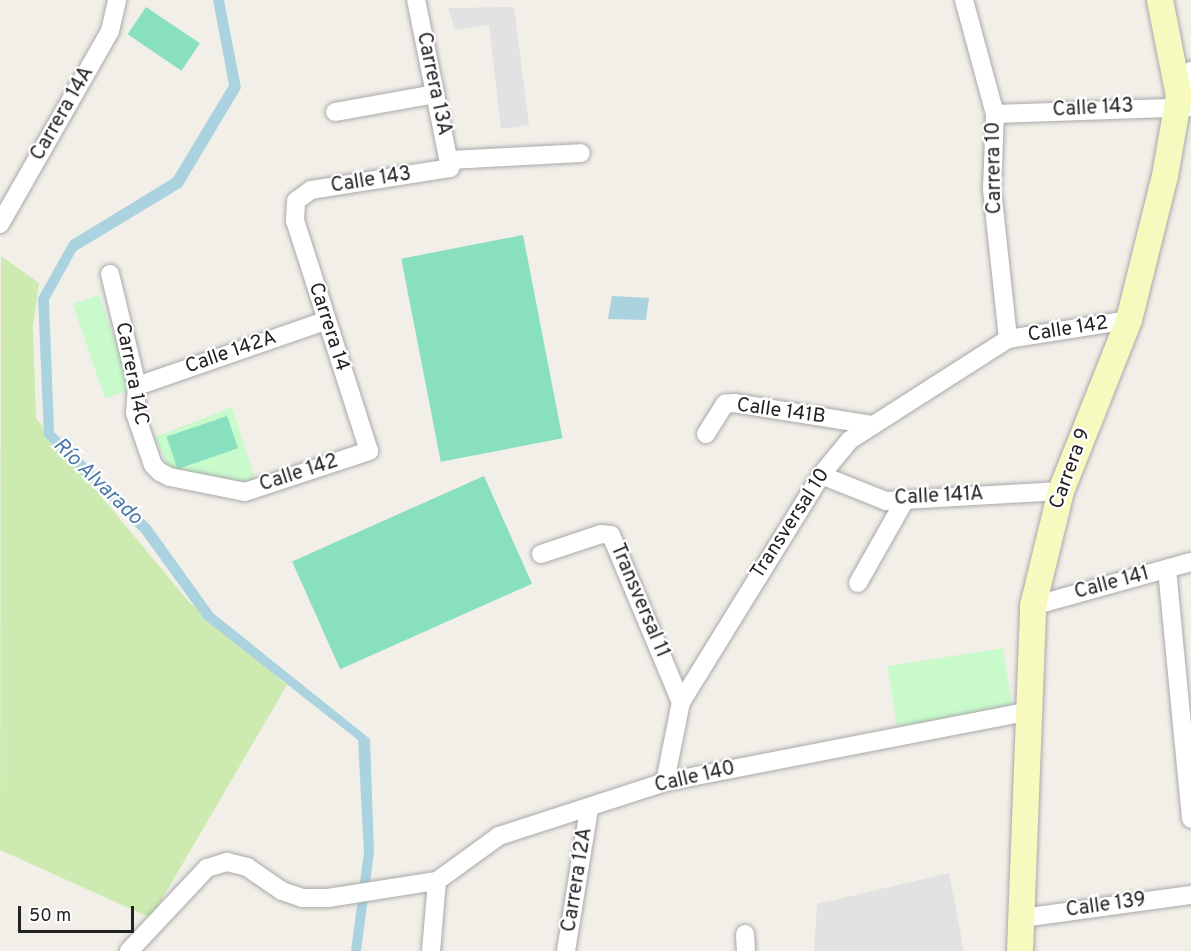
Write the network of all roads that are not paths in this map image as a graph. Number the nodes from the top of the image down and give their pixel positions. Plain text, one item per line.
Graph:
1 (117, 0) edge
2 (416, 0) edge
3 (964, 0) edge
4 (1160, 0) edge
5 (1191, 71) edge
6 (435, 94) junction
7 (1183, 103) edge
8 (335, 112) dead end
9 (995, 114) junction
10 (580, 153) dead end
11 (449, 164) junction
12 (296, 201) joint
13 (0, 224) edge
14 (110, 274) dead end
15 (1129, 320) junction
16 (325, 321) junction
17 (1008, 339) junction
18 (136, 386) junction
19 (873, 425) junction
20 (706, 434) dead end
21 (369, 451) joint
22 (160, 471) joint
23 (821, 475) junction
24 (1061, 491) junction
25 (905, 500) junction
26 (541, 554) dead end
27 (1191, 562) edge
28 (1167, 569) junction
29 (858, 583) dead end
30 (1033, 606) junction
31 (681, 702) junction
32 (1026, 712) junction
33 (665, 782) junction
34 (589, 809) junction
35 (1191, 819) edge
36 (437, 881) junction
37 (1191, 895) edge
38 (1022, 918) junction
39 (129, 951) edge
40 (431, 951) edge
41 (566, 951) edge
42 (1020, 951) edge

1 - 13 street, Carrera 14A
2 - 6 street, Carrera 13A
3 - 9 street, Carrera 10
4 - 7 street, Carrera 9
5 - 7 street
6 - 8 street
6 - 11 street, Carrera 13A
7 - 9 street, Calle 143
7 - 15 street, Carrera 9
9 - 17 street, Carrera 10
10 - 11 street, Calle 143
11 - 12 street, Calle 143
12 - 16 street, Carrera 14
14 - 18 street, Carrera 14C
15 - 17 street, Calle 142
15 - 24 street, Carrera 9
16 - 18 street, Calle 142A
16 - 21 street, Carrera 14
17 - 19 street, Transversal 10
18 - 22 street, Carrera 14C
19 - 20 street, Calle 141B
19 - 23 street, Transversal 10
21 - 22 street, Calle 142
23 - 25 street, Calle 141A
23 - 31 street, Transversal 10
24 - 25 street, Calle 141A
24 - 30 street, Carrera 9
25 - 29 street
26 - 31 street, Transversal 11
27 - 28 street, Calle 141
28 - 30 street, Calle 141
28 - 35 street
30 - 32 street, Carrera 9
31 - 33 street, Transversal 10
32 - 33 street, Calle 140
32 - 38 street, Carrera 9
33 - 34 street, Calle 140
34 - 36 street, Calle 140
34 - 41 street, Carrera 12A
36 - 39 street, Calle 140
36 - 40 street
37 - 38 street, Calle 139
38 - 42 street, Carrera 9

